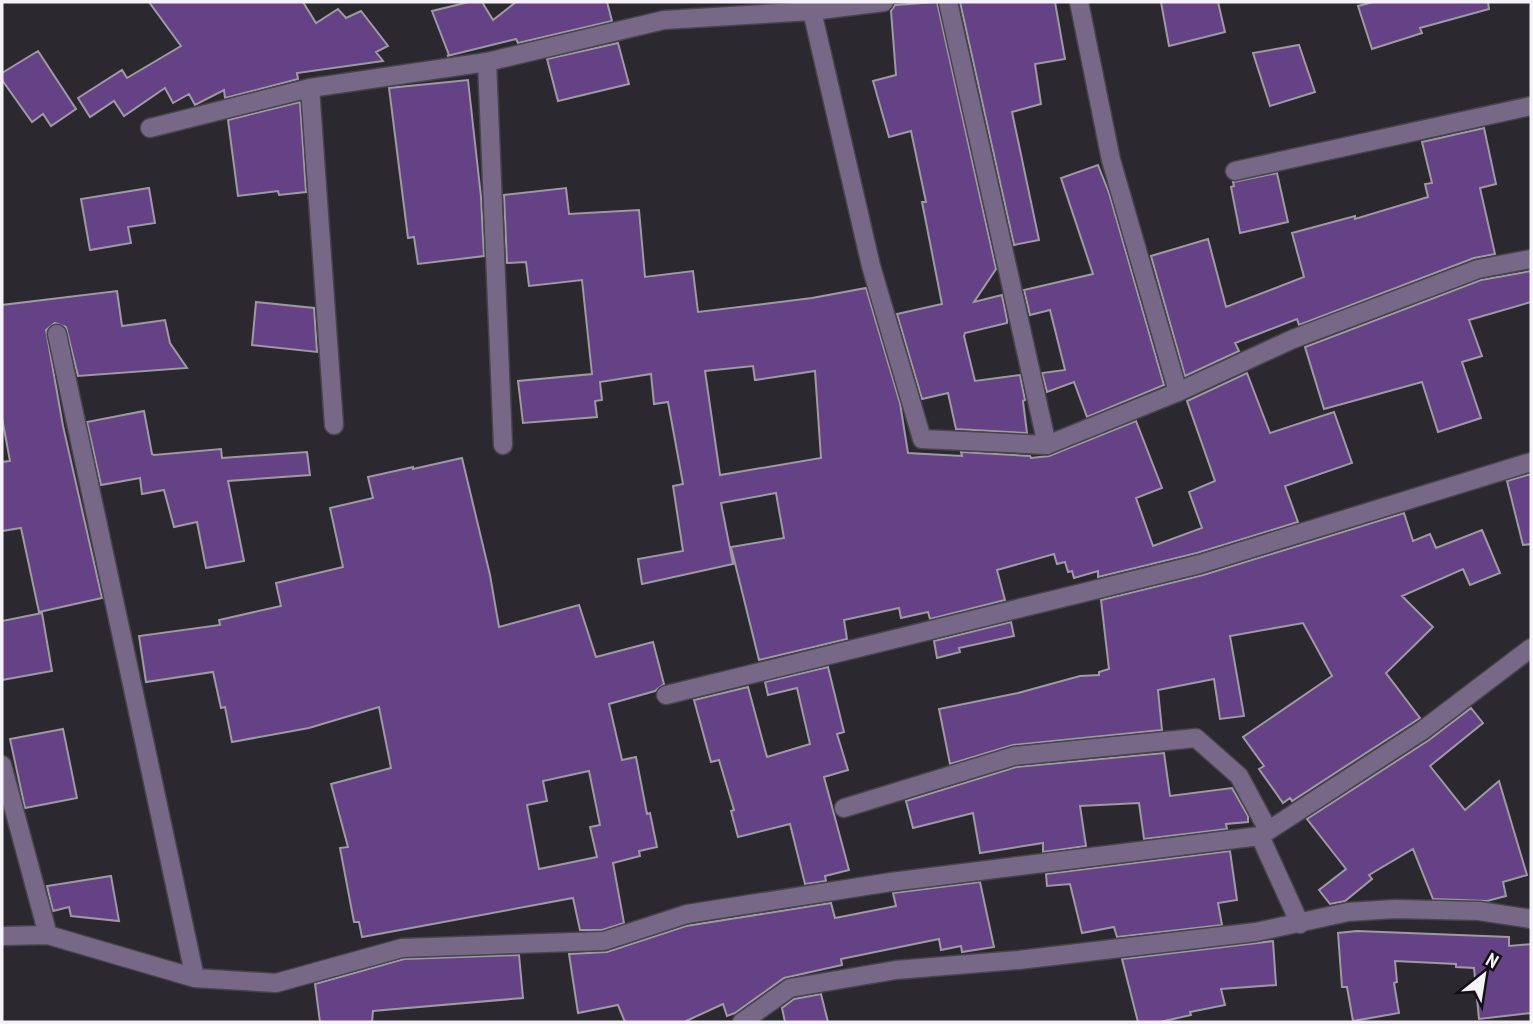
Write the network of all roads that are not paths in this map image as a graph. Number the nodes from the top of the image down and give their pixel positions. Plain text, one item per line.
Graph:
1 (884, 2) edge
2 (948, 2) edge
3 (1079, 2) edge
4 (812, 11) junction
5 (486, 62) junction
6 (310, 88) junction
7 (1531, 106) edge
8 (150, 128) dead end
9 (1235, 172) dead end
10 (1531, 259) edge
11 (57, 334) dead end
12 (1178, 392) junction
13 (334, 425) dead end
14 (503, 445) dead end
15 (1047, 445) junction
16 (1531, 462) edge
17 (1531, 648) edge
18 (666, 695) dead end
19 (2, 765) edge
20 (844, 808) dead end
21 (1264, 833) junction
22 (1531, 919) edge
23 (1300, 924) junction
24 (48, 935) junction
25 (2, 936) edge
26 (195, 978) junction
27 (742, 1022) edge

1 - 4 street
2 - 15 street
3 - 12 street
4 - 5 street
4 - 15 street
5 - 6 street
5 - 14 street
6 - 8 street
6 - 13 street
7 - 9 street
10 - 12 street
11 - 26 street
12 - 15 street
16 - 18 street
17 - 21 street
19 - 24 street
20 - 21 street
21 - 23 street
21 - 26 street
22 - 23 street
23 - 27 street
24 - 25 street
24 - 26 street

